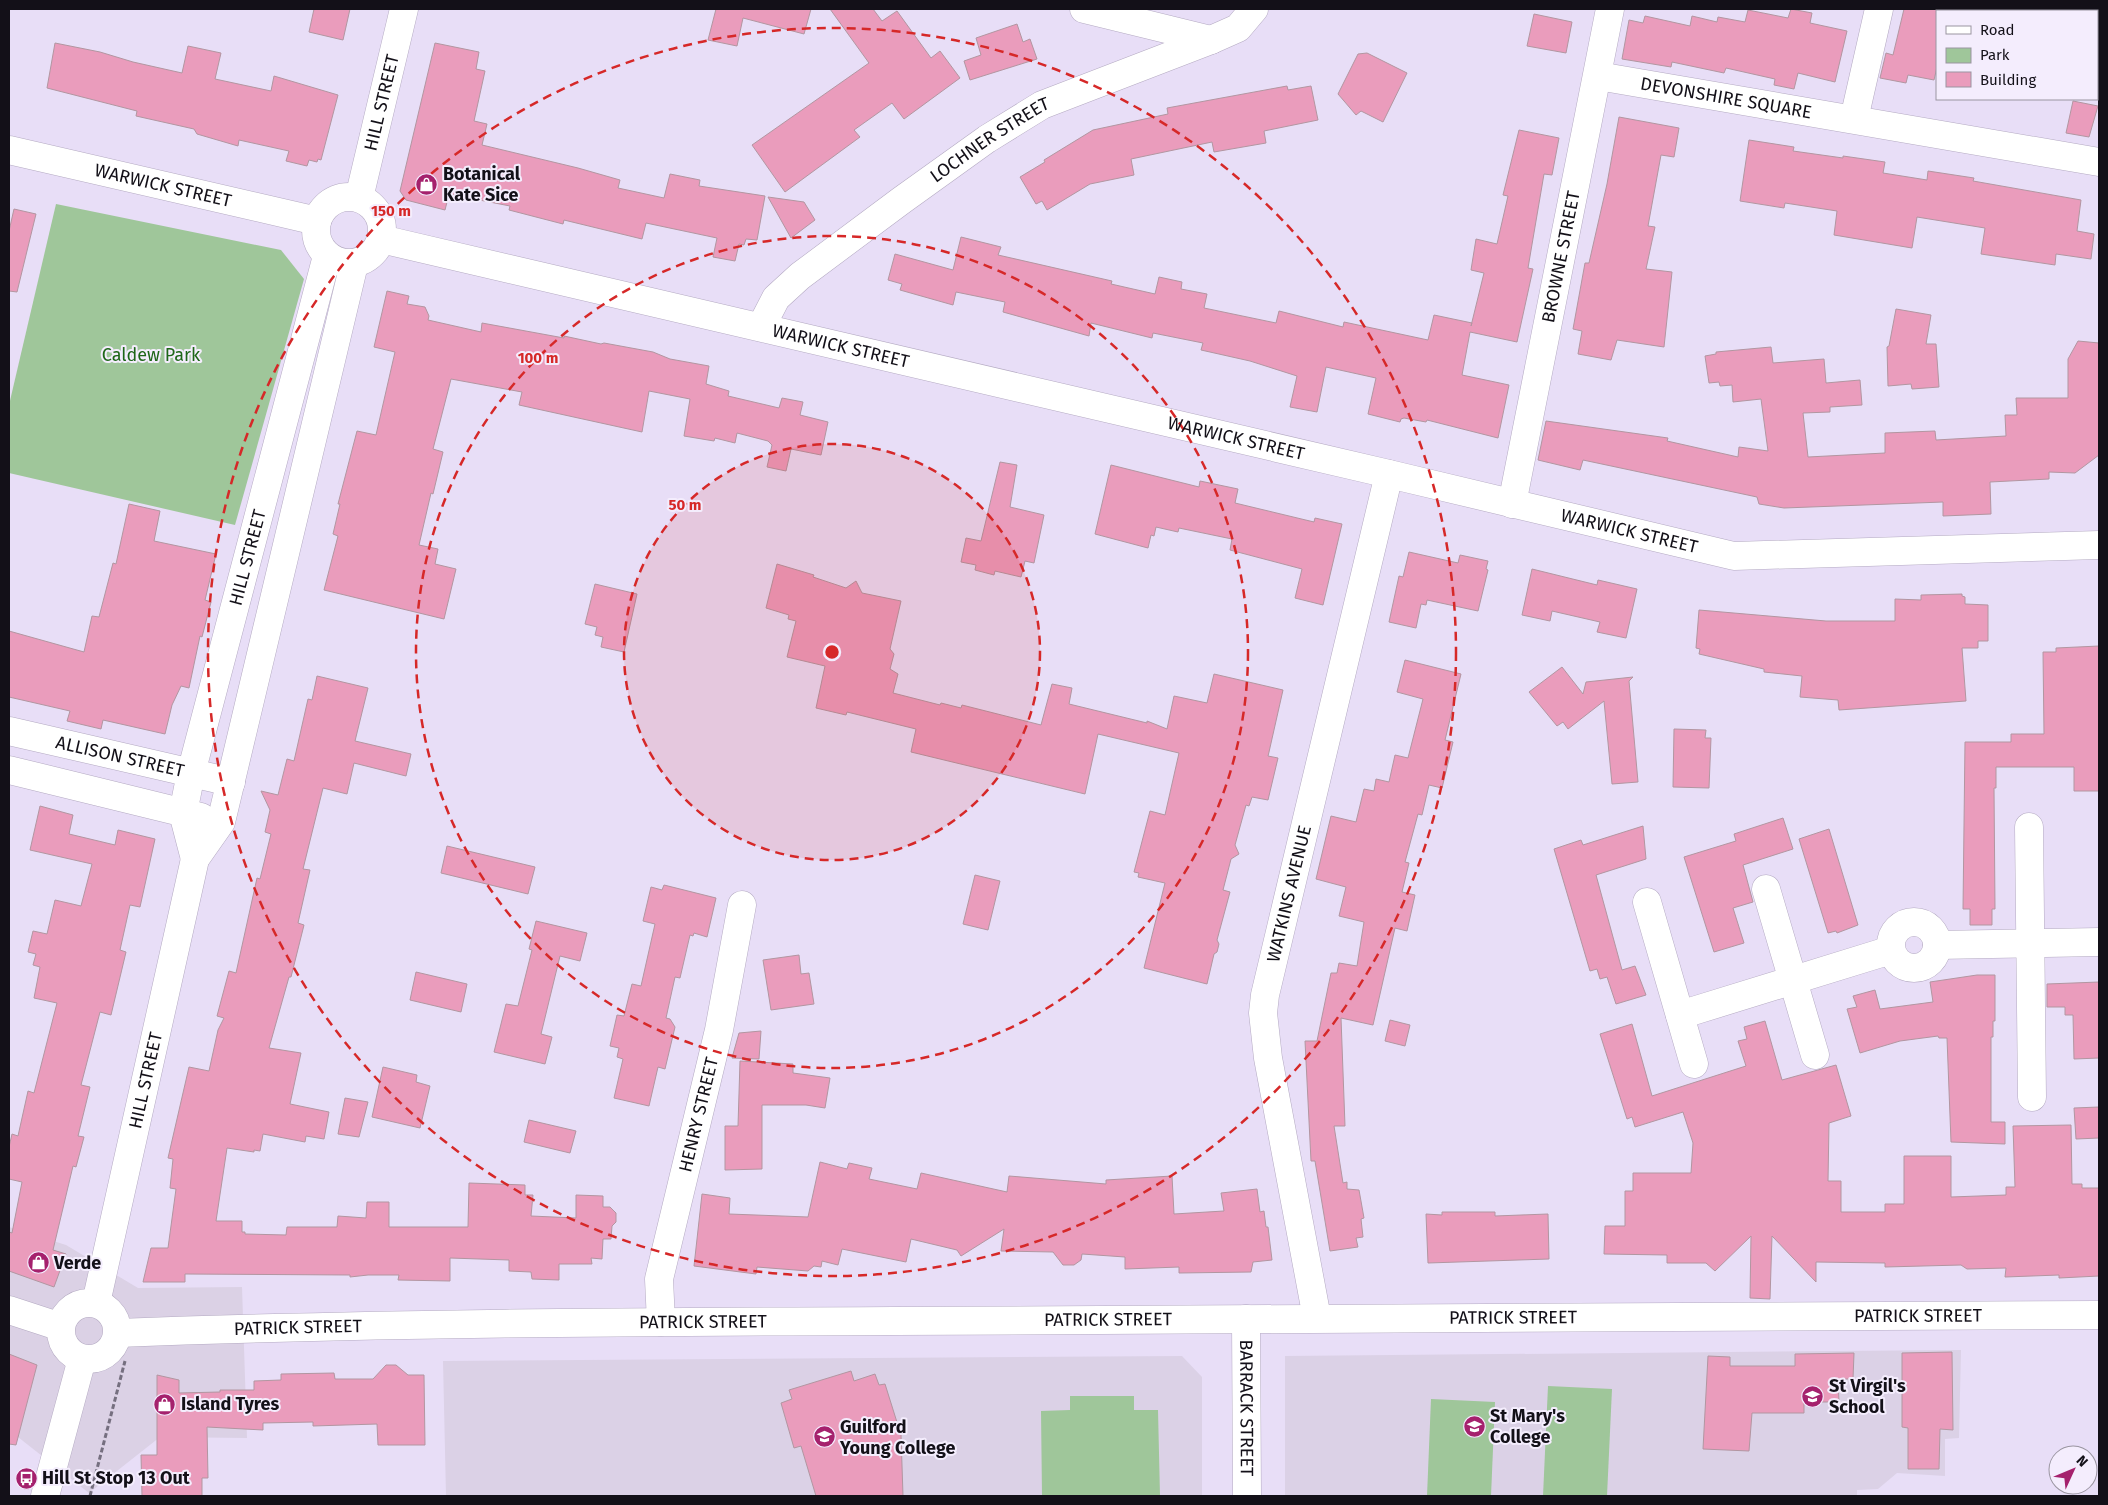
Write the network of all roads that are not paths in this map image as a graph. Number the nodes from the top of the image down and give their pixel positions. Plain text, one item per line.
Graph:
1 (404, 9) edge
2 (1084, 9) edge
3 (1254, 9) edge
4 (1610, 9) edge
5 (1880, 9) edge
6 (1211, 40) junction
7 (1598, 76) junction
8 (1854, 119) junction
9 (9, 150) edge
10 (2099, 162) edge
11 (359, 198) junction
12 (317, 221) junction
13 (381, 239) junction
14 (327, 256) junction
15 (354, 264) junction
16 (761, 327) junction
17 (1389, 474) junction
18 (1512, 504) junction
19 (2099, 545) edge
20 (9, 731) edge
21 (9, 770) edge
22 (191, 772) junction
23 (231, 782) junction
24 (183, 813) junction
25 (222, 822) junction
26 (2029, 827) dead end
27 (195, 859) junction
28 (1766, 888) dead end
29 (1647, 902) dead end
30 (742, 905) dead end
31 (2099, 942) edge
32 (2030, 943) junction
33 (1793, 980) junction
34 (1680, 1015) junction
35 (1816, 1055) dead end
36 (1694, 1064) dead end
37 (2032, 1097) dead end
38 (96, 1304) junction
39 (9, 1310) edge
40 (2099, 1315) edge
41 (1317, 1318) junction
42 (1246, 1319) junction
43 (661, 1322) junction
44 (61, 1327) junction
45 (125, 1333) junction
46 (82, 1359) junction
47 (45, 1496) edge
48 (1248, 1496) edge

1 - 11 street, HILL STREET
2 - 6 street
3 - 6 street, LOCHNER STREET
4 - 7 street, BROWNE STREET
5 - 8 street
6 - 16 street, LOCHNER STREET
7 - 8 street, DEVONSHIRE SQUARE
7 - 18 street, BROWNE STREET
8 - 10 street, DEVONSHIRE SQUARE
9 - 12 street, WARWICK STREET
11 - 12 street
11 - 13 street
12 - 14 street
13 - 15 street
13 - 16 street, WARWICK STREET
14 - 15 street
14 - 22 street, HILL STREET
15 - 23 street, HILL STREET
16 - 17 street, WARWICK STREET
17 - 18 street, WARWICK STREET
17 - 41 street, WATKINS AVENUE
18 - 19 street, WARWICK STREET
20 - 22 street, ALLISON STREET
21 - 24 street
22 - 23 street, ALLISON STREET
22 - 24 street, HILL STREET
23 - 25 street, HILL STREET
24 - 25 street
24 - 27 street, HILL STREET
25 - 27 street, HILL STREET
26 - 32 street
27 - 38 street, HILL STREET
28 - 33 street
29 - 34 street
30 - 43 street, HENRY STREET
31 - 32 street
32 - 33 street
32 - 37 street
33 - 34 street
33 - 35 street
34 - 36 street
38 - 44 street
38 - 45 street
39 - 44 street
40 - 41 street, PATRICK STREET
41 - 42 street, PATRICK STREET
42 - 43 street, PATRICK STREET
42 - 48 street, BARRACK STREET
43 - 45 street, PATRICK STREET
44 - 46 street
45 - 46 street
46 - 47 street

